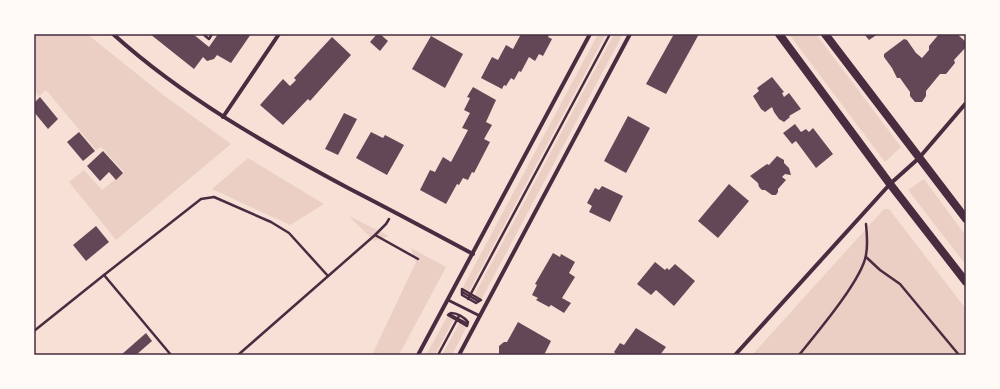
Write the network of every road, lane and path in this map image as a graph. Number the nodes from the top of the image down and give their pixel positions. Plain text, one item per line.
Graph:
1 (113, 34) edge
2 (203, 34) edge
3 (212, 34) edge
4 (279, 34) edge
5 (590, 34) edge
6 (610, 34) edge
7 (630, 34) edge
8 (780, 34) edge
9 (825, 34) edge
10 (966, 103) edge
11 (223, 118) junction
12 (919, 158) junction
13 (890, 184) junction
14 (393, 211) junction
15 (865, 211) junction
16 (966, 218) edge
17 (374, 235) junction
18 (473, 254) junction
19 (866, 257) junction
20 (418, 259) dead end
21 (104, 275) junction
22 (328, 276) junction
23 (966, 282) edge
24 (470, 297) junction
25 (448, 300) junction
26 (480, 316) junction
27 (458, 318) junction
28 (34, 331) edge
29 (171, 355) edge
30 (238, 355) edge
31 (418, 355) edge
32 (438, 355) edge
33 (459, 355) edge
34 (735, 355) edge
35 (799, 355) edge
36 (959, 355) edge

1 - 11 street
2 - 3 path
4 - 11 street
5 - 18 street
6 - 24 path
7 - 26 street
8 - 13 main road
9 - 12 main road
10 - 12 street
11 - 14 street
12 - 13 street
12 - 16 main road
13 - 15 street
13 - 23 main road
14 - 17 path
14 - 18 street
15 - 19 path
15 - 34 street
17 - 20 path
17 - 22 path
18 - 25 street
19 - 35 path
19 - 36 path
21 - 22 path
21 - 28 path
21 - 29 path
22 - 30 path
24 - 24 path
24 - 24 path
25 - 26 lane
25 - 31 street
26 - 33 street
27 - 27 path
27 - 27 path
27 - 32 path

